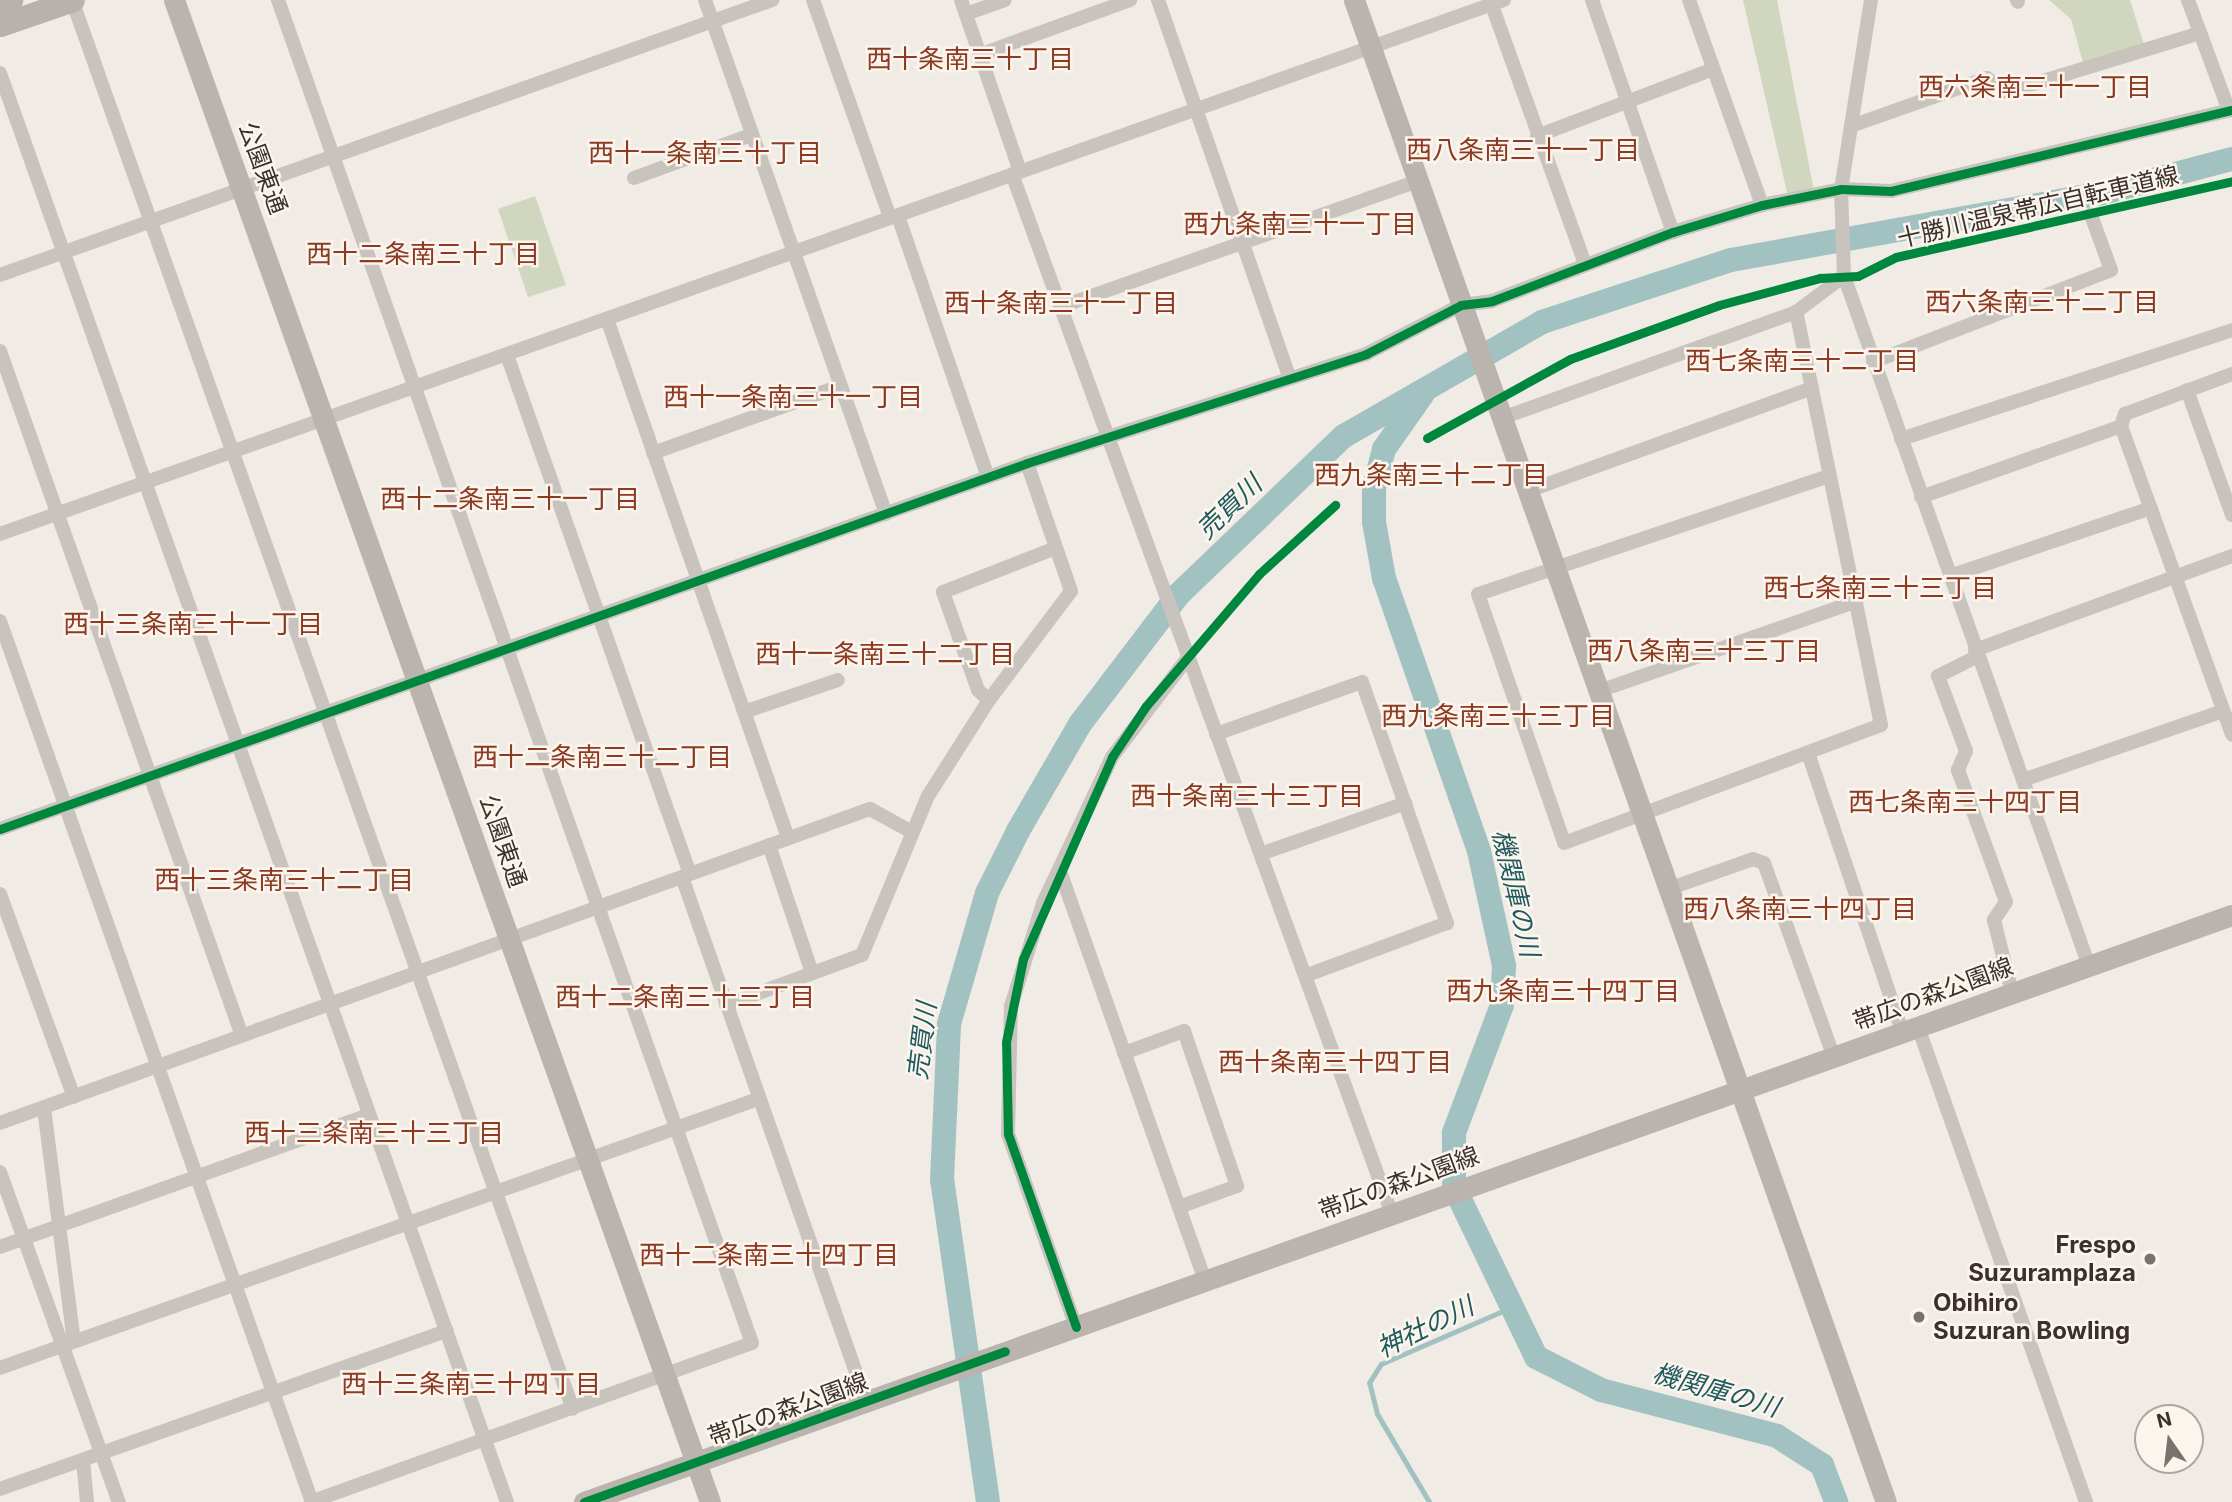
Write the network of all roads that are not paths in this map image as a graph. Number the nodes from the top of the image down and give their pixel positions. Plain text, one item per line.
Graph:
1 (11, 0) edge
2 (72, 0) edge
3 (174, 0) edge
4 (278, 0) edge
5 (705, 0) edge
6 (772, 0) edge
7 (813, 0) edge
8 (1005, 0) edge
9 (1130, 0) edge
10 (1158, 0) edge
11 (1354, 0) edge
12 (1592, 0) edge
13 (1689, 0) edge
14 (1871, 0) edge
15 (2188, 0) edge
16 (1495, 1) edge
17 (0, 4) edge
18 (963, 7) edge
19 (712, 20) junction
20 (0, 25) edge
21 (2200, 33) junction
22 (1371, 48) junction
23 (979, 55) junction
24 (1713, 69) junction
25 (0, 73) edge
26 (1628, 101) junction
27 (1196, 110) junction
28 (2231, 110) edge
29 (1851, 126) junction
30 (751, 135) junction
31 (1537, 135) junction
32 (334, 153) junction
33 (1016, 172) junction
34 (634, 177) dead end
35 (1417, 181) junction
36 (242, 186) junction
37 (1841, 195) junction
38 (1762, 205) junction
39 (2091, 215) dead end
40 (894, 217) junction
41 (151, 220) junction
42 (1673, 232) junction
43 (1241, 242) junction
44 (63, 252) junction
45 (793, 253) junction
46 (1584, 261) junction
47 (1844, 272) junction
48 (0, 275) edge
49 (1060, 307) junction
50 (1796, 312) junction
51 (1464, 313) junction
52 (607, 319) junction
53 (2232, 330) edge
54 (0, 351) edge
55 (507, 355) junction
56 (1873, 362) junction
57 (2232, 374) edge
58 (1290, 378) junction
59 (840, 386) junction
60 (415, 388) junction
61 (1812, 388) junction
62 (2187, 390) junction
63 (1499, 410) junction
64 (325, 420) junction
65 (2121, 426) junction
66 (1106, 437) junction
67 (1901, 439) junction
68 (234, 453) junction
69 (653, 453) junction
70 (1027, 463) junction
71 (1829, 476) junction
72 (988, 477) junction
73 (145, 483) junction
74 (1528, 491) junction
75 (1921, 497) junction
76 (2151, 508) junction
77 (58, 513) junction
78 (886, 514) junction
79 (2232, 515) edge
80 (0, 534) edge
81 (1056, 548) junction
82 (2232, 556) edge
83 (1556, 569) junction
84 (1950, 576) junction
85 (2176, 577) junction
86 (698, 581) junction
87 (1854, 602) junction
88 (599, 614) junction
89 (0, 621) edge
90 (507, 647) junction
91 (1977, 653) junction
92 (1185, 656) junction
93 (838, 680) dead end
94 (419, 682) junction
95 (1600, 691) junction
96 (989, 700) junction
97 (744, 712) junction
98 (2227, 713) edge
99 (325, 715) junction
100 (1216, 734) junction
101 (2232, 735) edge
102 (237, 745) junction
103 (1808, 752) junction
104 (151, 777) junction
105 (2023, 780) junction
106 (1406, 803) junction
107 (67, 807) junction
108 (1641, 815) junction
109 (0, 829) edge
110 (910, 831) junction
111 (788, 838) junction
112 (769, 845) junction
113 (1263, 853) junction
114 (1061, 874) junction
115 (687, 876) junction
116 (1668, 890) junction
117 (0, 894) edge
118 (600, 908) junction
119 (2232, 915) edge
120 (510, 940) junction
121 (2089, 966) junction
122 (419, 973) junction
123 (812, 973) junction
124 (1307, 975) junction
125 (2012, 993) junction
126 (331, 1004) junction
127 (726, 1005) junction
128 (1910, 1030) junction
129 (242, 1036) junction
130 (1124, 1053) junction
131 (1834, 1057) junction
132 (158, 1067) junction
133 (1741, 1090) junction
134 (74, 1097) junction
135 (758, 1099) junction
136 (44, 1108) junction
137 (369, 1115) junction
138 (0, 1123) edge
139 (675, 1128) junction
140 (588, 1160) junction
141 (0, 1172) edge
142 (196, 1178) junction
143 (496, 1193) junction
144 (1179, 1207) junction
145 (1392, 1214) junction
146 (409, 1222) junction
147 (60, 1226) junction
148 (23, 1239) junction
149 (0, 1247) edge
150 (1205, 1280) junction
151 (235, 1284) junction
152 (1076, 1327) junction
153 (447, 1331) junction
154 (68, 1343) junction
155 (0, 1367) edge
156 (664, 1375) junction
157 (272, 1394) junction
158 (866, 1401) junction
159 (573, 1409) junction
160 (485, 1441) junction
161 (102, 1452) junction
162 (83, 1460) junction
163 (696, 1462) junction
164 (0, 1489) edge
165 (87, 1502) edge
166 (119, 1502) edge
167 (312, 1502) edge
168 (508, 1502) edge
169 (584, 1502) edge
170 (710, 1502) edge
171 (1886, 1502) edge
172 (2086, 1502) edge

1 - 17 main road
2 - 20 main road
2 - 41 street
3 - 36 street, 公園東通
4 - 32 street
5 - 19 street
6 - 19 street
7 - 40 street
8 - 18 street
9 - 23 street
10 - 27 street
11 - 22 street
12 - 26 street
13 - 24 street
14 - 29 street
15 - 21 street
16 - 22 street
16 - 31 street
18 - 23 street
19 - 30 street
19 - 32 street
21 - 28 street
21 - 29 street
22 - 27 street
22 - 35 street
23 - 33 street
24 - 26 street
24 - 38 street
25 - 44 street
26 - 31 street
26 - 42 street
27 - 33 street
27 - 43 street
28 - 37 street
29 - 37 street
30 - 34 street
30 - 45 street
31 - 46 street
32 - 36 street
32 - 60 street
33 - 40 street
33 - 49 street
35 - 43 street
35 - 51 street
36 - 41 street
36 - 64 street, 公園東通
37 - 38 street
37 - 47 street
38 - 42 street
39 - 56 street
40 - 45 street
40 - 72 street
41 - 44 street
41 - 68 street
42 - 46 street
43 - 49 street
43 - 58 street
44 - 48 street
44 - 73 street
45 - 52 street
45 - 59 street
46 - 51 street
47 - 50 street
47 - 56 street
49 - 66 street
50 - 61 street
50 - 63 street
51 - 58 street
51 - 63 street
52 - 55 street
52 - 69 street
53 - 67 street
54 - 77 street
55 - 60 street
55 - 88 street
56 - 67 street
57 - 62 street
58 - 66 street
59 - 69 street
59 - 78 street
60 - 64 street
60 - 90 street
61 - 71 street
61 - 74 street
62 - 65 street
62 - 79 street
63 - 74 street
64 - 68 street
64 - 94 street, 公園東通
65 - 75 street
65 - 76 street
66 - 70 street
66 - 92 street
67 - 75 street
68 - 73 street
68 - 99 street
69 - 86 street
70 - 72 street
70 - 81 street
71 - 83 street
71 - 87 street
72 - 78 street
73 - 77 street
73 - 102 street
74 - 83 street
75 - 84 street
76 - 84 street
76 - 85 street
77 - 80 street
77 - 104 street
78 - 86 street
81 - 96 street
81 - 96 street
82 - 85 street
83 - 95 street
83 - 108 street
84 - 91 street
85 - 91 street
85 - 98 street
86 - 88 street
86 - 97 street
87 - 95 street
87 - 103 street
88 - 90 street
88 - 115 street
89 - 107 street
90 - 94 street
90 - 118 street
91 - 105 street
91 - 125 street
92 - 100 street
92 - 114 street
93 - 97 street
94 - 99 street
94 - 120 street, 公園東通
95 - 108 street
96 - 110 street
97 - 111 street
98 - 101 street
98 - 105 street
99 - 102 street
99 - 122 street
100 - 106 street
100 - 113 street
102 - 104 street
102 - 126 street
103 - 108 street
103 - 128 street
104 - 107 street
104 - 129 street
105 - 121 street
106 - 113 street
106 - 124 street
107 - 109 street
107 - 132 street
108 - 116 street
110 - 111 street
110 - 123 street
111 - 112 street
112 - 115 street
112 - 123 street
113 - 124 street
114 - 130 street
114 - 152 street
115 - 118 street
115 - 127 street
116 - 131 street
116 - 133 street
117 - 134 street
118 - 120 street
118 - 139 street
119 - 121 street, 帯広の森公園線
120 - 122 street
120 - 140 street, 公園東通
121 - 125 street, 帯広の森公園線
122 - 126 street
122 - 143 street
123 - 127 street
124 - 145 street
125 - 128 street, 帯広の森公園線
126 - 129 street
126 - 137 street
127 - 135 street
128 - 131 street, 帯広の森公園線
128 - 172 street
129 - 132 street
130 - 144 street
130 - 144 street
131 - 133 street, 帯広の森公園線
132 - 134 street
132 - 142 street
133 - 145 street, 帯広の森公園線
133 - 171 street
134 - 136 street
135 - 139 street
135 - 158 street
136 - 138 street
136 - 147 street
137 - 142 street
137 - 146 street
139 - 140 street
139 - 156 street
140 - 143 street
140 - 156 street, 公園東通
141 - 148 street
142 - 147 street
142 - 151 street
143 - 146 street
143 - 159 street
144 - 150 street
145 - 150 street, 帯広の森公園線
146 - 151 street
146 - 153 street
147 - 148 street
147 - 154 street
148 - 149 street
148 - 154 street
150 - 152 street, 帯広の森公園線
151 - 154 street
151 - 157 street
152 - 158 street, 帯広の森公園線
153 - 157 street
153 - 160 street
154 - 155 street
154 - 161 street
156 - 159 street
156 - 163 street, 公園東通
157 - 161 street
157 - 167 street
158 - 163 street, 帯広の森公園線
159 - 160 street
160 - 167 street
160 - 168 street
161 - 162 street
161 - 166 street
162 - 164 street
162 - 165 street
163 - 169 street, 帯広の森公園線
163 - 170 street, 公園東通

